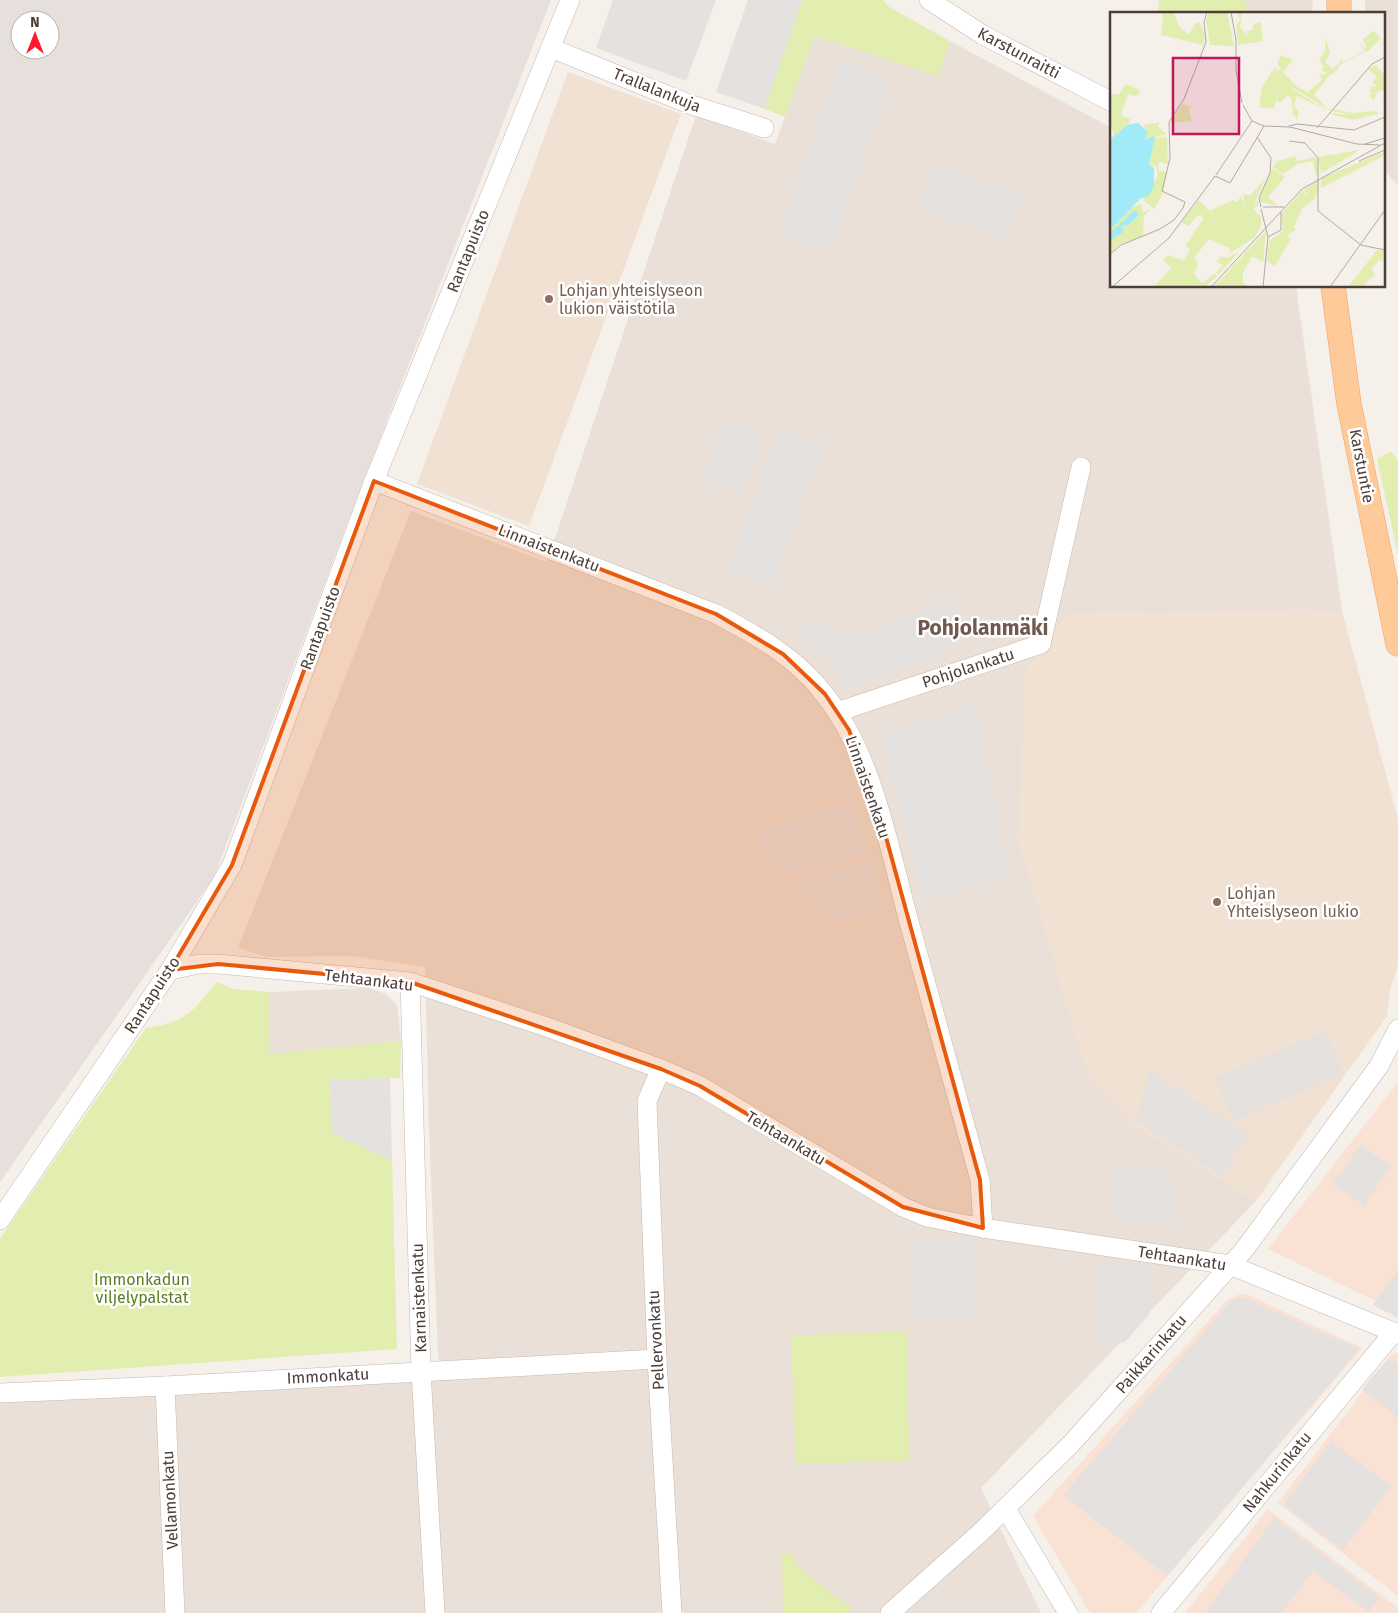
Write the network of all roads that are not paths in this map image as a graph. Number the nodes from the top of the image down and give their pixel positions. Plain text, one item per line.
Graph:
1 (570, 0) edge
2 (930, 0) edge
3 (550, 48) junction
4 (1110, 101) edge
5 (764, 128) dead end
6 (1333, 288) edge
7 (1081, 467) dead end
8 (374, 481) junction
9 (1398, 644) edge
10 (837, 712) junction
11 (170, 970) junction
12 (410, 982) junction
13 (1398, 1029) edge
14 (1398, 1053) edge
15 (1380, 1066) junction
16 (661, 1069) junction
17 (0, 1220) edge
18 (983, 1228) junction
19 (1230, 1265) junction
20 (1396, 1333) edge
21 (657, 1359) junction
22 (421, 1371) junction
23 (165, 1386) junction
24 (0, 1392) edge
25 (1006, 1509) junction
26 (175, 1613) edge
27 (435, 1613) edge
28 (672, 1613) edge
29 (890, 1613) edge
30 (1068, 1613) edge
31 (1161, 1613) edge

1 - 3 street, Rantapuisto
2 - 4 street, Karstunraitti
3 - 5 street, Trallalankuja
3 - 8 street, Rantapuisto
6 - 9 main road, Karstuntie
7 - 10 street, Pohjolankatu
8 - 10 street, Linnaistenkatu
8 - 11 street, Rantapuisto
10 - 18 street, Linnaistenkatu
11 - 12 street, Tehtaankatu
11 - 17 street, Rantapuisto
12 - 16 street, Tehtaankatu
12 - 22 street, Karnaistenkatu
13 - 15 street, Paikkarinkatu
14 - 15 street, Paikkarinkatu
15 - 19 street, Paikkarinkatu
16 - 18 street, Tehtaankatu
16 - 21 street, Pellervonkatu
18 - 19 street, Tehtaankatu
19 - 20 street, Tehtaankatu
19 - 25 street, Paikkarinkatu
20 - 31 street, Nahkurinkatu
21 - 22 street, Immonkatu
21 - 28 street, Pellervonkatu
22 - 23 street, Immonkatu
22 - 27 street, Karnaistenkatu
23 - 24 street, Immonkatu
23 - 26 street, Vellamonkatu
25 - 29 street, Paikkarinkatu
25 - 30 street

